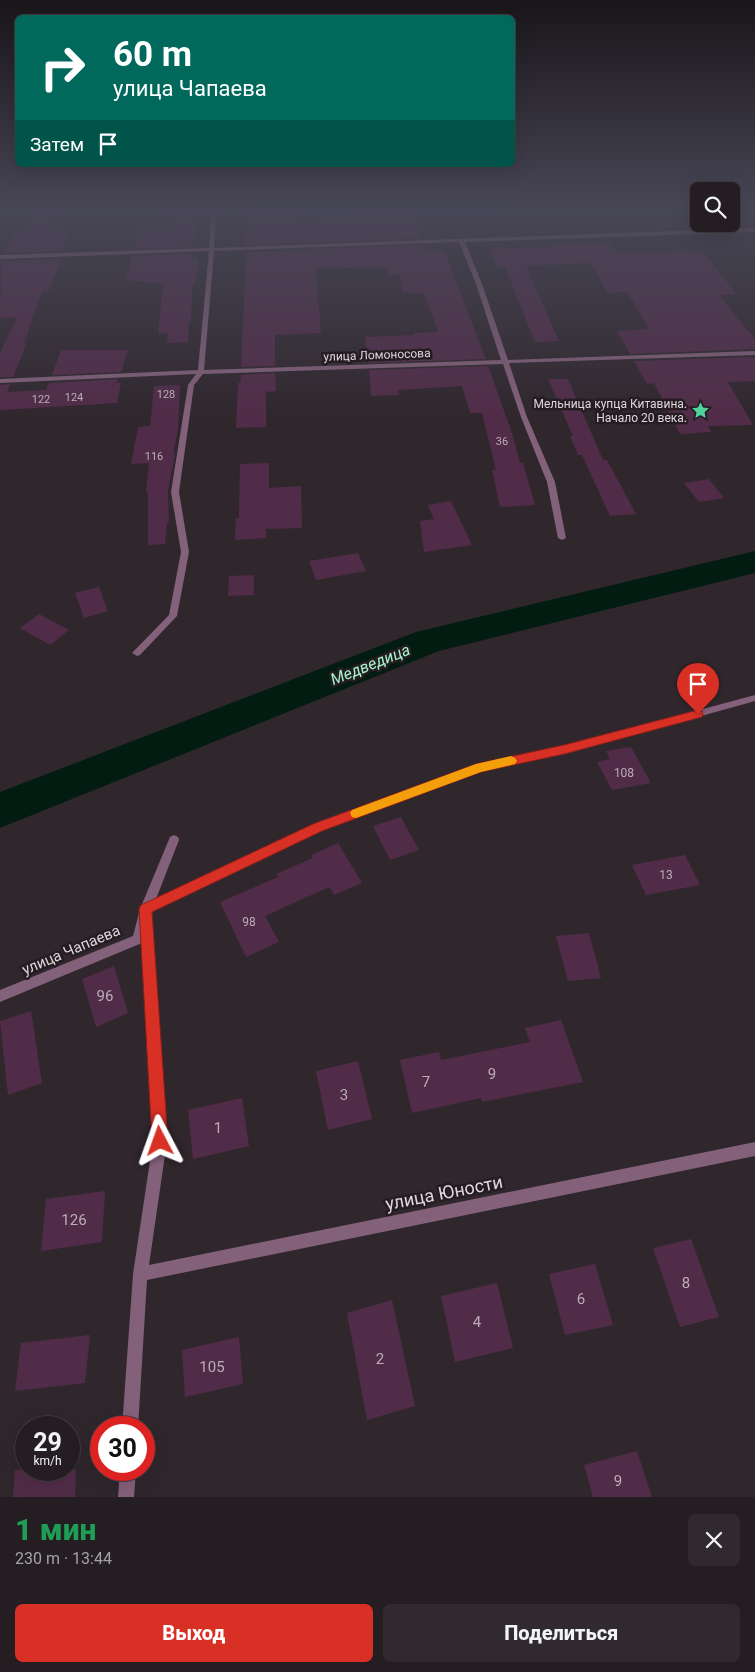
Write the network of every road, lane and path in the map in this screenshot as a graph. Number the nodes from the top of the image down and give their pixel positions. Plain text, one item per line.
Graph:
1 (209, 278) edge
2 (477, 278) edge
3 (755, 353) edge
4 (505, 361) junction
5 (201, 372) junction
6 (0, 381) edge
7 (562, 538) dead end
8 (137, 653) dead end
9 (755, 698) edge
10 (174, 840) dead end
11 (146, 909) junction
12 (0, 996) edge
13 (755, 1149) edge
14 (140, 1274) junction
15 (131, 1416) edge
16 (127, 1481) edge
17 (126, 1497) edge

1 - 5 street
2 - 4 street
3 - 4 street, улица Ломоносова
4 - 5 street, улица Ломоносова
4 - 7 street
5 - 6 street, улица Ломоносова
5 - 8 street
9 - 11 street
10 - 11 street
11 - 12 street, улица Чапаева
11 - 14 street
13 - 14 street, улица Юности
14 - 15 street
16 - 17 street

